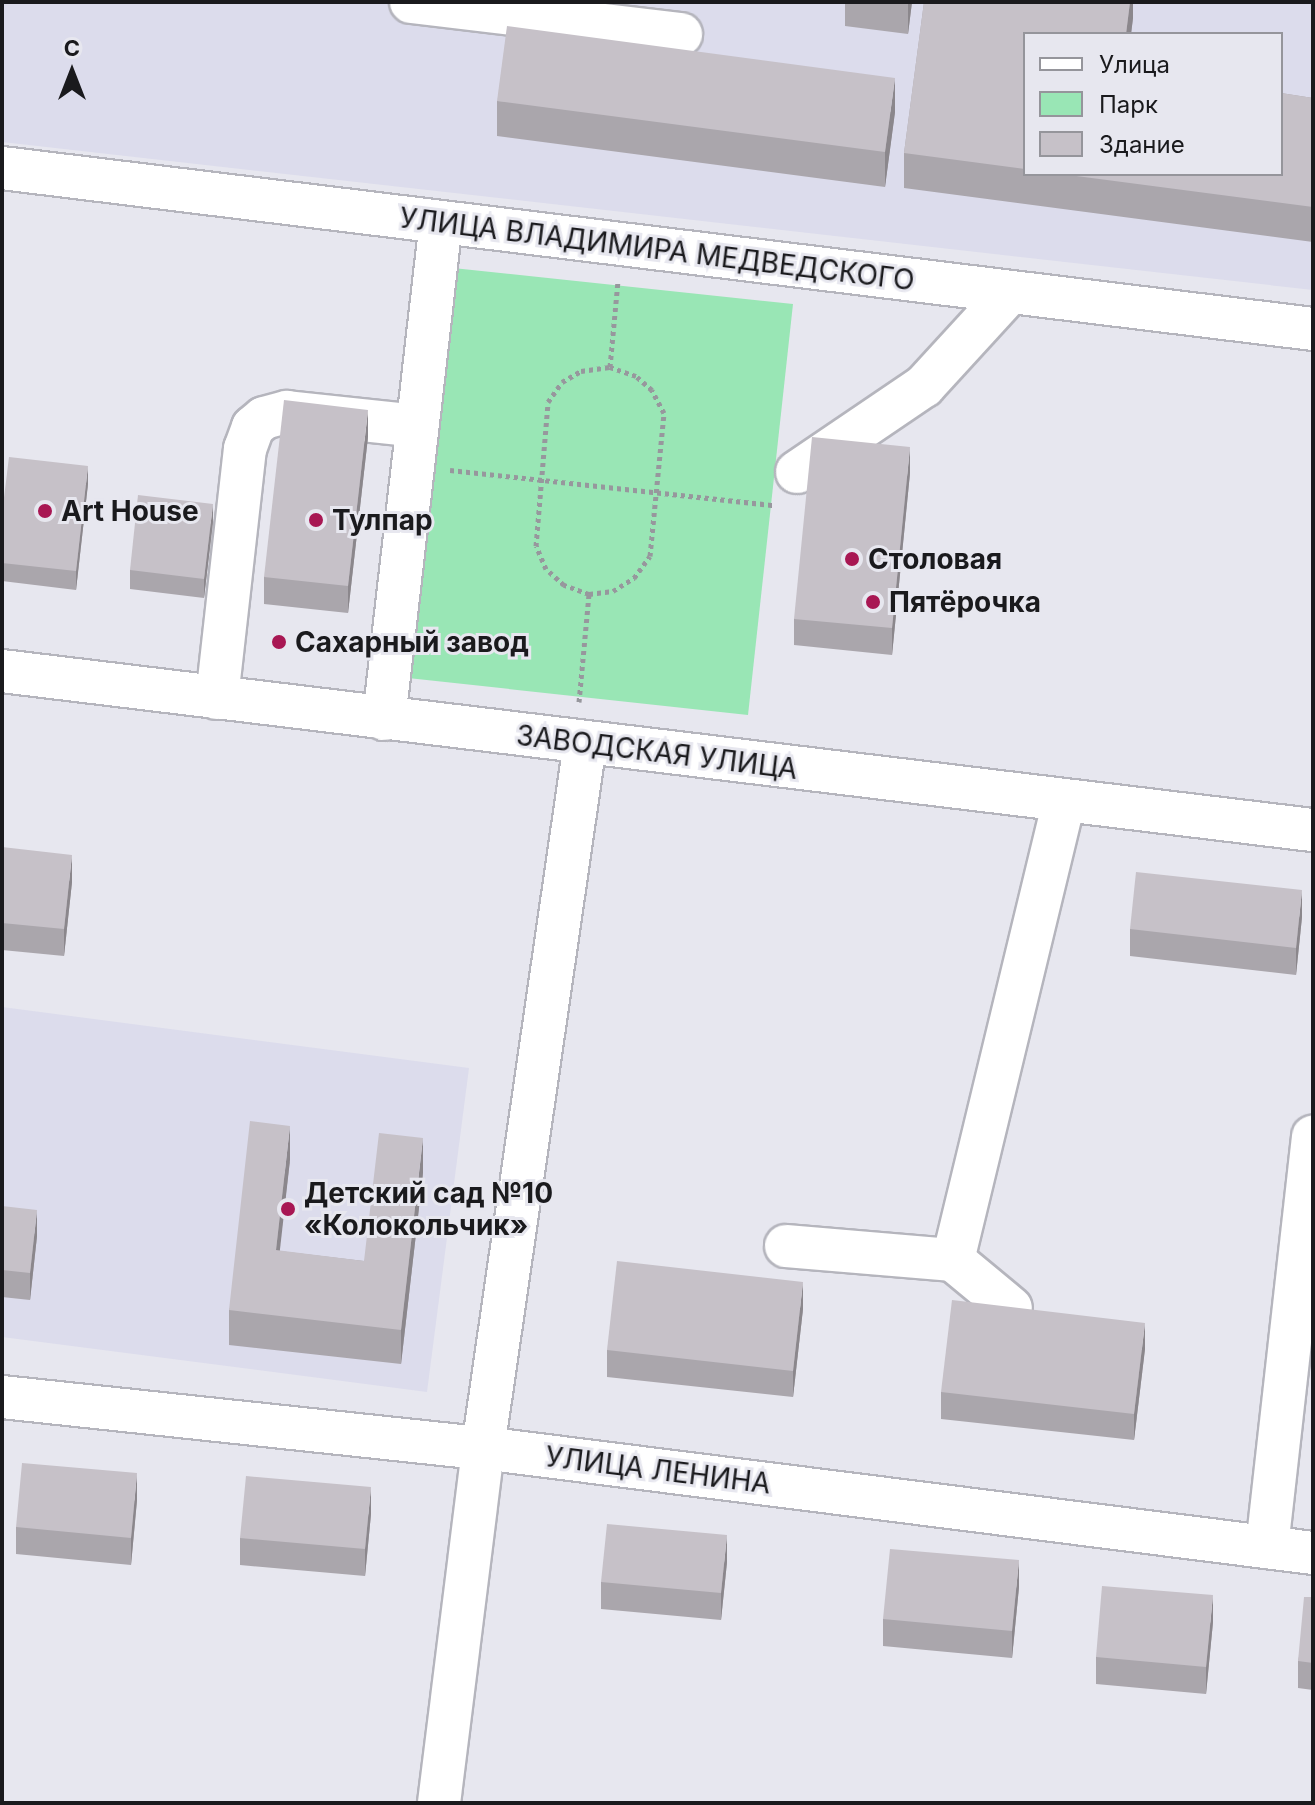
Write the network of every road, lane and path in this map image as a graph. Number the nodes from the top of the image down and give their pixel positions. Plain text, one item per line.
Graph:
1 (411, 2) edge
2 (681, 34) dead end
3 (2, 168) edge
4 (441, 222) junction
5 (621, 244) junction
6 (1010, 292) junction
7 (1313, 329) edge
8 (610, 367) junction
9 (415, 446) junction
10 (797, 472) joint
11 (541, 480) junction
12 (656, 493) junction
13 (589, 594) junction
14 (2, 671) edge
15 (217, 698) junction
16 (384, 719) junction
17 (580, 744) junction
18 (1064, 800) junction
19 (1313, 830) edge
20 (1313, 1137) edge
21 (786, 1246) dead end
22 (953, 1260) junction
23 (1011, 1308) edge
24 (2, 1397) edge
25 (483, 1448) junction
26 (1267, 1547) junction
27 (1313, 1553) edge
28 (439, 1803) edge

1 - 2 street
3 - 4 street, УЛИЦА ВЛАДИМИРА МЕДВЕДСКОГО
4 - 5 street, УЛИЦА ВЛАДИМИРА МЕДВЕДСКОГО
4 - 9 street
5 - 6 street, УЛИЦА ВЛАДИМИРА МЕДВЕДСКОГО
5 - 8 path
6 - 7 street, УЛИЦА ВЛАДИМИРА МЕДВЕДСКОГО
6 - 10 street
8 - 11 path
8 - 12 path
9 - 11 path
9 - 15 street
9 - 16 street
10 - 12 path
11 - 12 path
11 - 13 path
12 - 13 path
13 - 17 path
14 - 15 street, ЗАВОДСКАЯ УЛИЦА
15 - 16 street, ЗАВОДСКАЯ УЛИЦА
16 - 17 street, ЗАВОДСКАЯ УЛИЦА
17 - 18 street, ЗАВОДСКАЯ УЛИЦА
17 - 25 street
18 - 19 street, ЗАВОДСКАЯ УЛИЦА
18 - 22 street
20 - 26 street
21 - 22 street
22 - 23 street
24 - 25 street, УЛИЦА ЛЕНИНА
25 - 26 street, УЛИЦА ЛЕНИНА
25 - 28 street
26 - 27 street, УЛИЦА ЛЕНИНА

